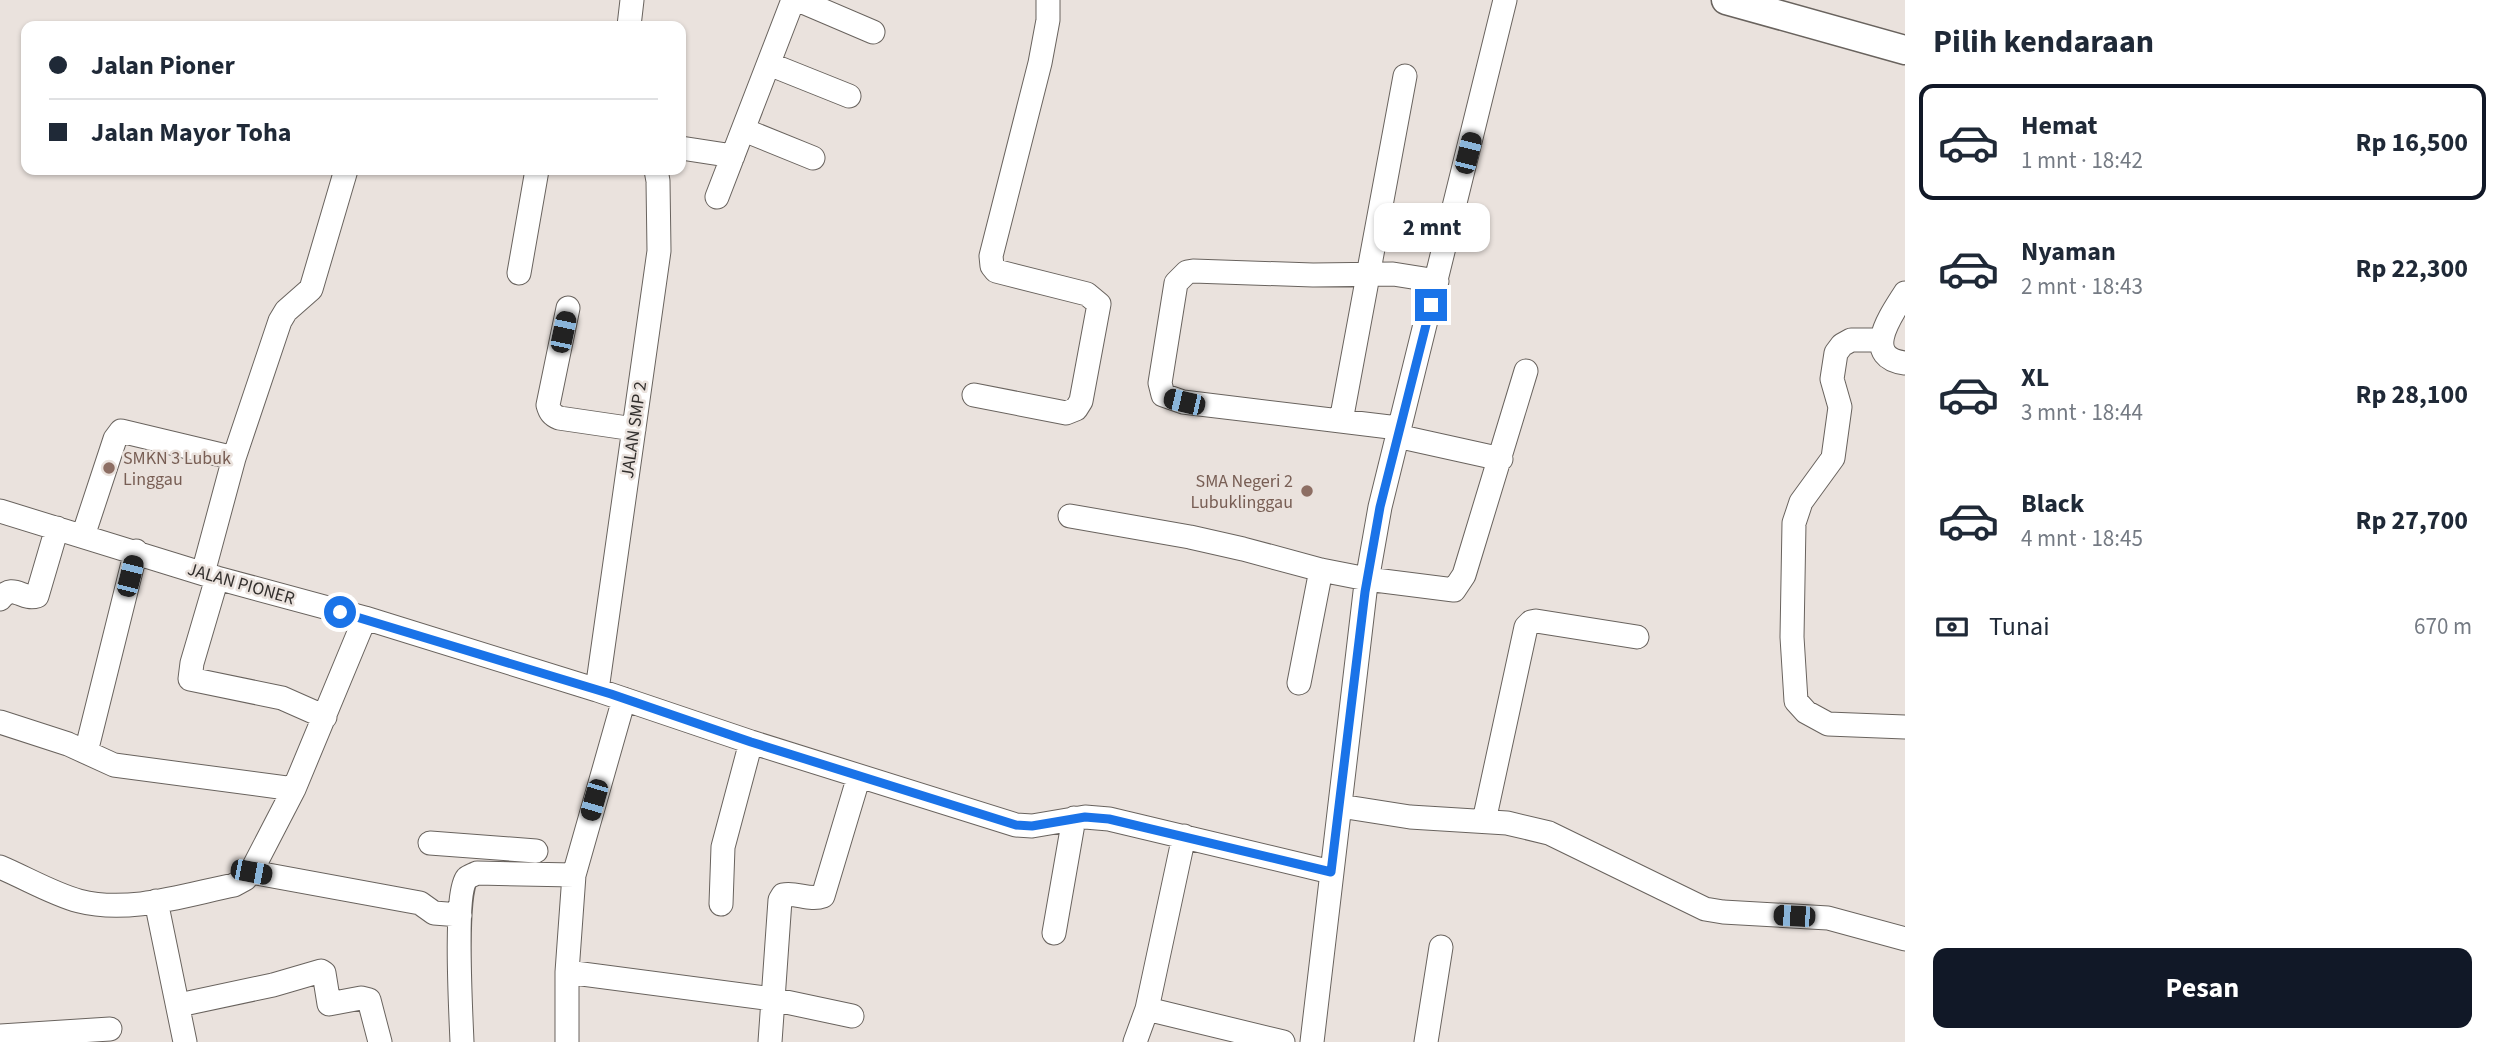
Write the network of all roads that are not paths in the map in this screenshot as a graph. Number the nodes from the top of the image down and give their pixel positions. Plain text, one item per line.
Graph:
1 (632, 0) edge
2 (793, 0) edge
3 (798, 0) edge
4 (1048, 0) edge
5 (1505, 0) edge
6 (1726, 0) edge
7 (630, 21) edge
8 (873, 32) dead end
9 (1905, 50) edge
10 (769, 64) junction
11 (1405, 76) dead end
12 (849, 96) dead end
13 (744, 130) junction
14 (686, 149) edge
15 (733, 156) junction
16 (813, 158) dead end
17 (345, 175) edge
18 (536, 175) edge
19 (657, 175) edge
20 (717, 197) dead end
21 (519, 273) dead end
22 (1366, 274) junction
23 (1437, 281) junction
24 (1905, 293) edge
25 (568, 308) dead end
26 (1881, 340) junction
27 (1905, 363) edge
28 (1526, 371) dead end
29 (974, 396) dead end
30 (1341, 421) junction
31 (634, 429) junction
32 (1397, 432) junction
33 (234, 458) junction
34 (1501, 459) junction
35 (0, 511) edge
36 (1070, 516) dead end
37 (57, 528) junction
38 (83, 536) junction
39 (136, 551) junction
40 (1321, 570) junction
41 (210, 576) junction
42 (1367, 579) junction
43 (0, 599) edge
44 (365, 618) junction
45 (1637, 637) dead end
46 (1299, 683) dead end
47 (597, 690) junction
48 (624, 699) junction
49 (325, 717) junction
50 (0, 722) edge
51 (1905, 727) edge
52 (751, 742) junction
53 (86, 752) junction
54 (859, 776) junction
55 (294, 789) junction
56 (1340, 806) junction
57 (1074, 818) junction
58 (1484, 821) junction
59 (1184, 836) junction
60 (430, 843) dead end
61 (477, 847) junction
62 (536, 851) dead end
63 (0, 867) edge
64 (251, 872) junction
65 (1331, 872) junction
66 (477, 873) junction
67 (574, 875) junction
68 (156, 901) junction
69 (721, 904) dead end
70 (460, 915) junction
71 (1054, 933) dead end
72 (1905, 939) edge
73 (1441, 947) dead end
74 (567, 972) junction
75 (772, 999) junction
76 (179, 1005) junction
77 (1147, 1009) junction
78 (852, 1016) dead end
79 (110, 1028) dead end
80 (0, 1036) edge
81 (560, 1041) edge
82 (185, 1042) edge
83 (380, 1042) edge
84 (462, 1042) edge
85 (770, 1042) edge
86 (1135, 1042) edge
87 (1283, 1042) edge
88 (1312, 1042) edge
89 (1426, 1042) edge

1 - 7 street
2 - 10 street
3 - 8 street
4 - 29 street
5 - 23 street
6 - 9 main road
10 - 12 street
10 - 13 street
11 - 22 street
13 - 15 street
13 - 16 street
14 - 15 street
15 - 20 street
17 - 33 street
18 - 21 street
19 - 31 street, JALAN SMP 2
22 - 23 street
22 - 30 street
22 - 30 street
23 - 32 street
24 - 26 street
25 - 31 street
26 - 27 street
26 - 51 street
28 - 34 street
30 - 32 street
31 - 47 street, JALAN SMP 2
32 - 34 street
32 - 42 street
33 - 38 street
33 - 41 street
34 - 42 street
35 - 37 street, JALAN PIONER
36 - 40 street
37 - 38 street, JALAN PIONER
37 - 43 street
38 - 39 street, JALAN PIONER
39 - 41 street, JALAN PIONER
39 - 53 street
40 - 42 street
40 - 46 street
41 - 44 street, JALAN PIONER
41 - 49 street
42 - 56 street
44 - 47 street, JALAN PIONER
44 - 49 street
45 - 58 street
47 - 48 street, JALAN PIONER
48 - 52 street, JALAN PIONER
48 - 67 street
49 - 55 street
50 - 53 street
52 - 54 street, JALAN PIONER
52 - 69 street
53 - 55 street
54 - 57 street, JALAN PIONER
54 - 75 street
55 - 64 street
56 - 58 street
56 - 65 street
57 - 59 street, JALAN PIONER
57 - 71 street
58 - 72 street
59 - 65 street, JALAN PIONER
59 - 77 street
60 - 61 street
61 - 62 street
61 - 66 street
63 - 68 street
64 - 68 street
64 - 70 street
65 - 88 street
66 - 67 street
66 - 70 street
67 - 74 street
68 - 76 street
70 - 84 street
73 - 89 street
74 - 75 street
74 - 81 street
75 - 78 street
75 - 85 street
76 - 82 street
76 - 83 street
77 - 86 street
77 - 87 street
79 - 80 street

